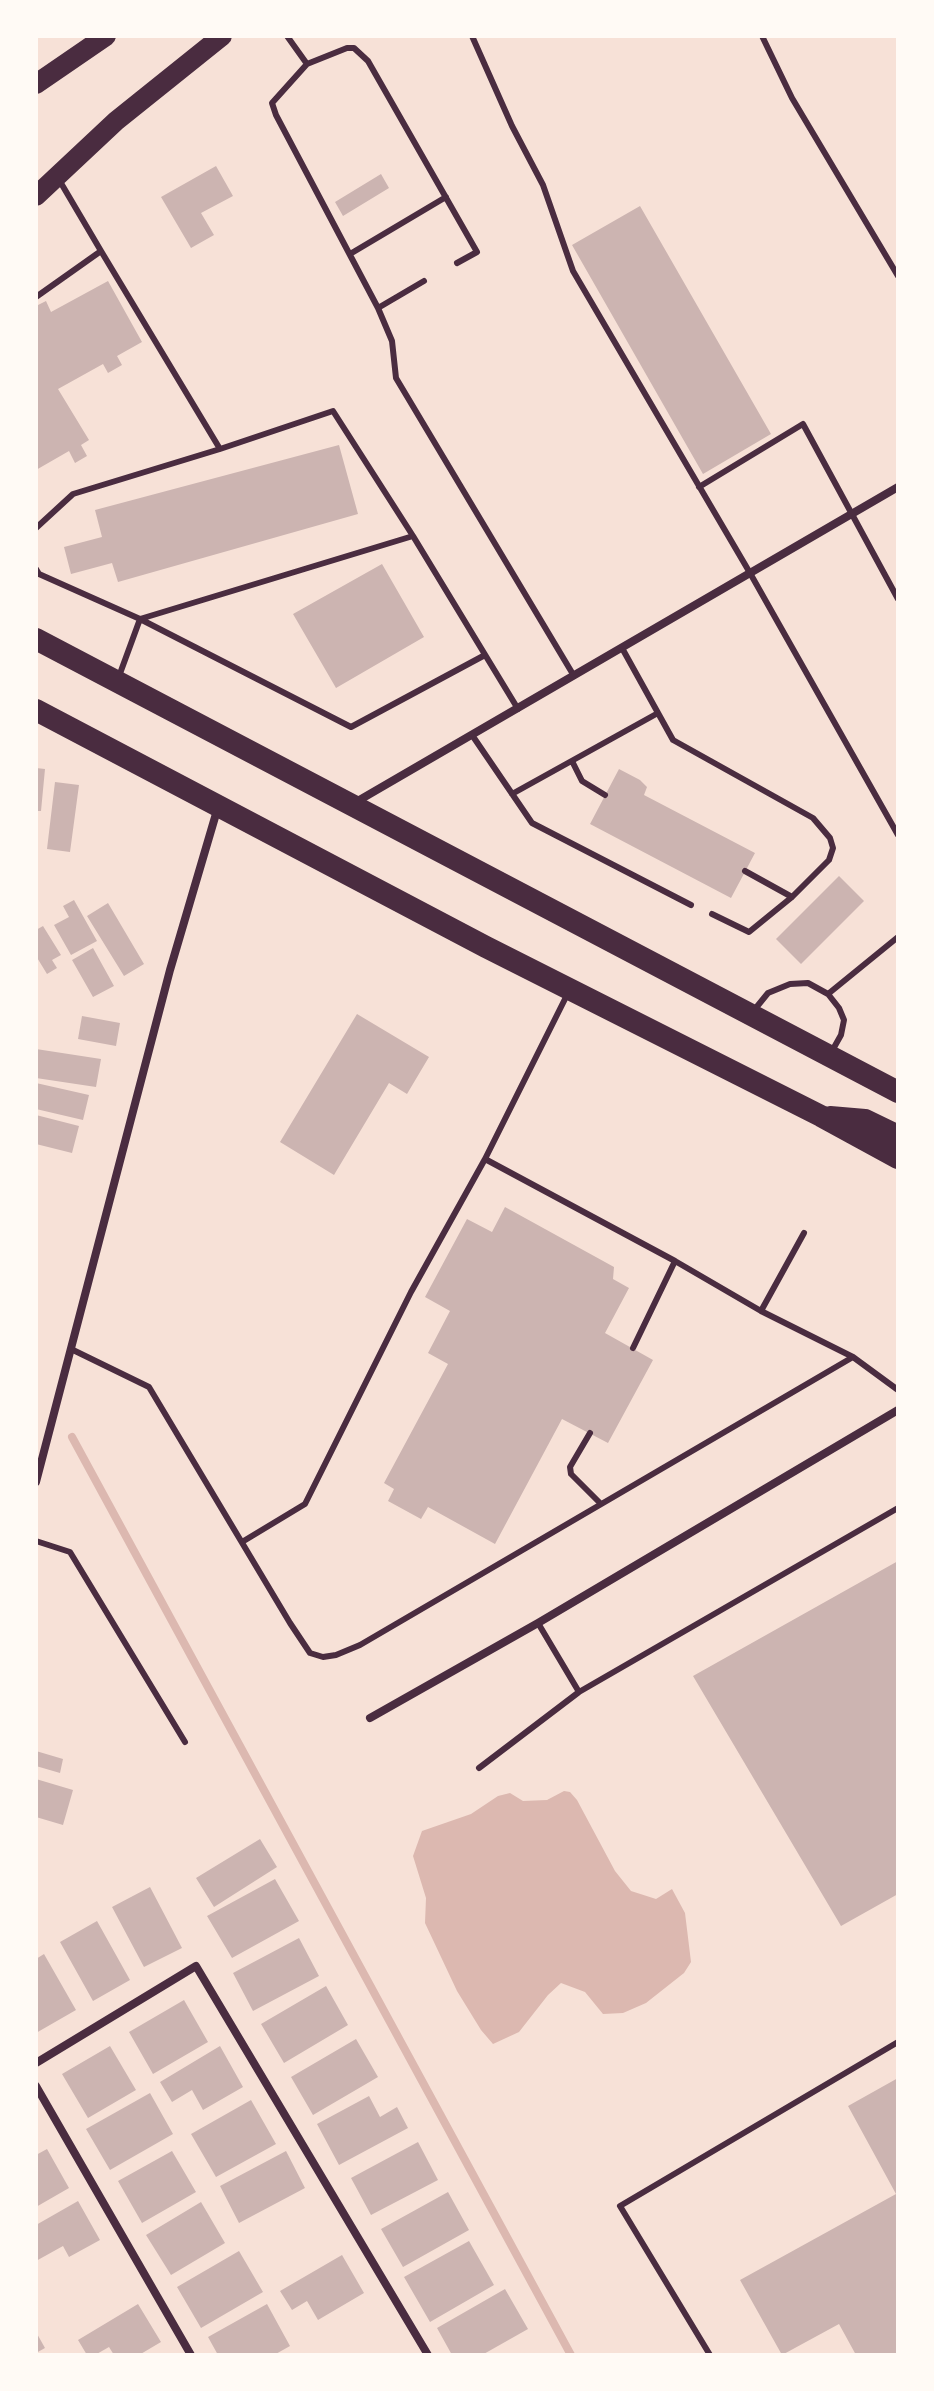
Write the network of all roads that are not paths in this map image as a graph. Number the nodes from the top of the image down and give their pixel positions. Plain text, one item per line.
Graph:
1 (106, 36) edge
2 (222, 36) edge
3 (287, 36) edge
4 (472, 36) edge
5 (762, 36) edge
6 (307, 64) junction
7 (36, 84) edge
8 (57, 176) junction
9 (36, 196) edge
10 (446, 197) junction
11 (101, 251) junction
12 (350, 254) junction
13 (457, 263) dead end
14 (898, 276) edge
15 (424, 281) dead end
16 (36, 297) edge
17 (378, 308) junction
18 (220, 449) junction
19 (699, 487) junction
20 (898, 487) edge
21 (852, 514) junction
22 (36, 528) edge
23 (413, 536) junction
24 (36, 569) edge
25 (750, 573) junction
26 (898, 599) edge
27 (140, 619) junction
28 (36, 639) edge
29 (622, 648) junction
30 (485, 655) junction
31 (574, 676) junction
32 (117, 682) junction
33 (518, 709) junction
34 (36, 710) edge
35 (658, 713) junction
36 (472, 735) junction
37 (572, 761) junction
38 (512, 794) junction
39 (605, 795) dead end
40 (352, 804) junction
41 (218, 806) junction
42 (898, 835) edge
43 (745, 871) dead end
44 (792, 897) junction
45 (691, 905) dead end
46 (712, 914) dead end
47 (898, 937) edge
48 (570, 990) junction
49 (828, 994) junction
50 (751, 1014) junction
51 (829, 1055) junction
52 (898, 1092) edge
53 (821, 1116) junction
54 (898, 1136) edge
55 (898, 1158) edge
56 (485, 1159) junction
57 (804, 1233) dead end
58 (675, 1261) junction
59 (761, 1311) junction
60 (633, 1348) dead end
61 (71, 1349) junction
62 (853, 1357) junction
63 (898, 1390) edge
64 (898, 1410) edge
65 (590, 1433) dead end
66 (36, 1482) edge
67 (601, 1504) junction
68 (898, 1508) edge
69 (36, 1541) edge
70 (242, 1542) junction
71 (538, 1623) junction
72 (579, 1692) junction
73 (370, 1718) dead end
74 (185, 1742) dead end
75 (479, 1768) dead end
76 (898, 2042) edge
77 (36, 2063) edge
78 (36, 2086) edge
79 (191, 2355) edge
80 (428, 2355) edge
81 (710, 2355) edge

1 - 7 main road
2 - 8 main road
3 - 6 lane
4 - 19 lane
5 - 14 lane
6 - 10 lane
6 - 12 lane
8 - 9 main road
8 - 11 lane
10 - 12 lane
10 - 13 lane
11 - 16 lane
11 - 18 lane
12 - 17 lane
15 - 17 lane
17 - 31 lane
18 - 22 lane
18 - 23 lane
19 - 21 lane
19 - 25 lane
20 - 21 street
21 - 25 street
21 - 26 lane
23 - 27 lane
23 - 30 lane
24 - 27 lane
25 - 29 street
25 - 42 lane
27 - 30 lane
27 - 32 lane
28 - 32 highway
29 - 31 street
29 - 35 lane
30 - 33 lane
31 - 33 street
32 - 40 highway
33 - 36 street
34 - 41 highway
35 - 37 lane
35 - 44 lane
36 - 38 lane
36 - 40 street
37 - 38 lane
37 - 39 lane
38 - 45 lane
40 - 50 highway
41 - 48 highway
41 - 61 street
43 - 44 lane
44 - 46 lane
47 - 49 lane
48 - 53 highway
48 - 56 lane
49 - 50 lane
49 - 51 lane
50 - 51 highway
51 - 52 highway
53 - 54 highway
53 - 55 highway
56 - 58 lane
56 - 70 lane
57 - 59 lane
58 - 59 lane
58 - 60 lane
59 - 62 lane
61 - 66 street
61 - 70 lane
62 - 63 lane
62 - 67 lane
64 - 71 street
65 - 67 lane
67 - 70 lane
68 - 72 lane
69 - 74 lane
71 - 72 lane
71 - 73 street
72 - 75 lane
76 - 81 lane
77 - 80 street
78 - 79 street

